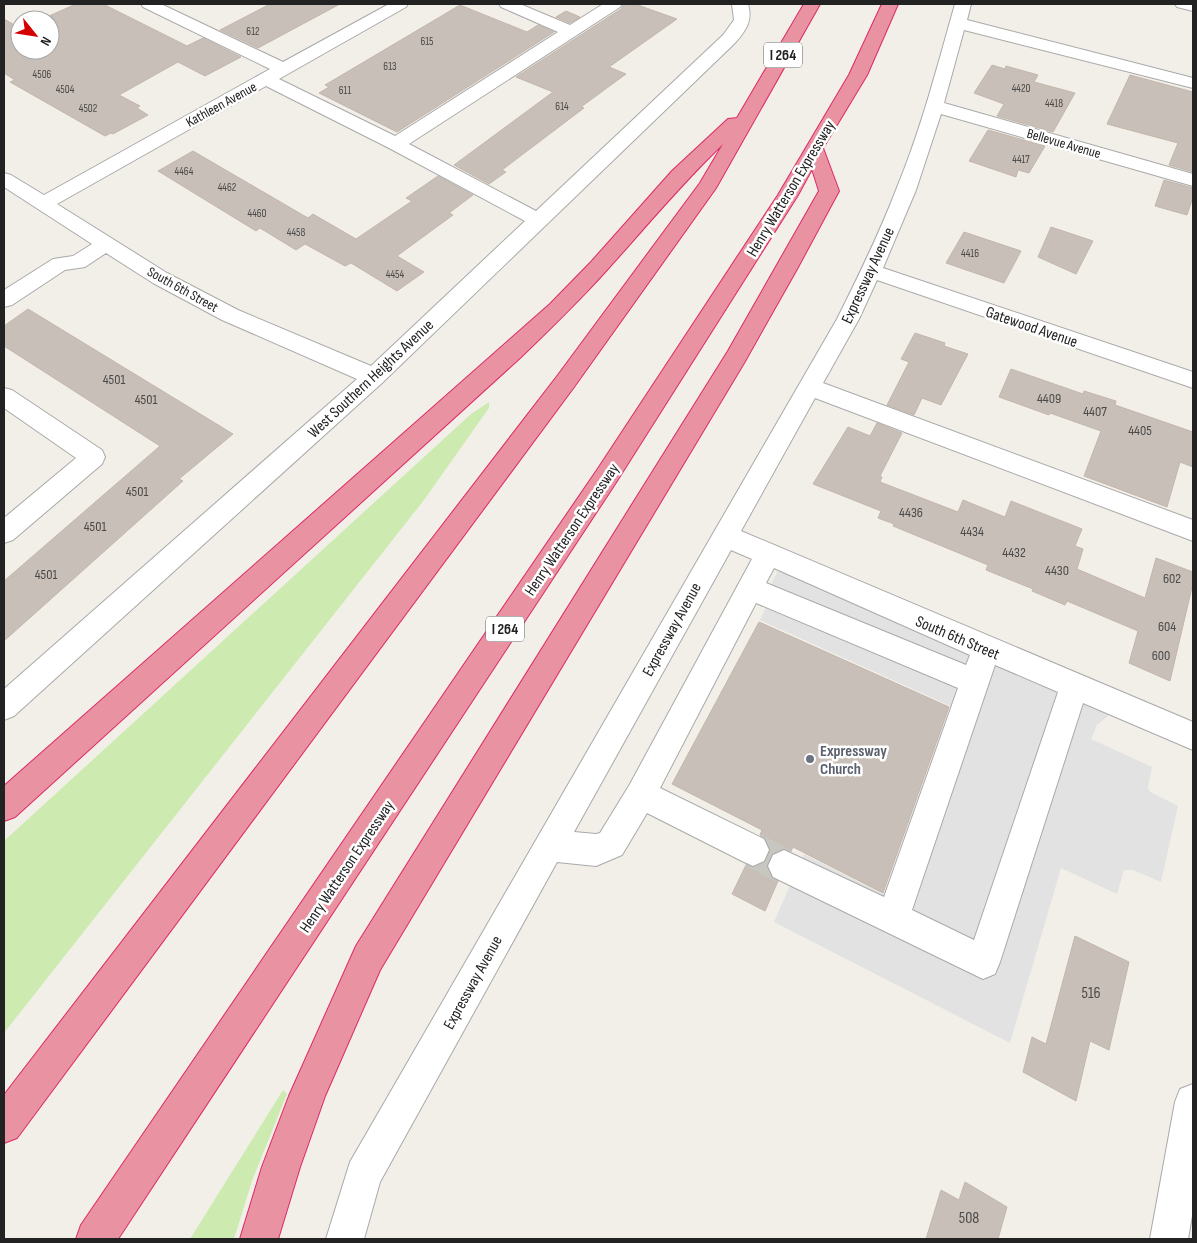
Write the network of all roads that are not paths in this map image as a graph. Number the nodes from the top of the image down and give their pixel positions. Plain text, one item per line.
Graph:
1 (149, 4) edge
2 (400, 4) edge
3 (507, 4) edge
4 (614, 4) edge
5 (740, 4) edge
6 (812, 4) edge
7 (890, 4) edge
8 (1183, 4) edge
9 (1193, 6) edge
10 (960, 13) edge
11 (571, 32) junction
12 (283, 69) junction
13 (265, 79) junction
14 (1193, 83) edge
15 (754, 105) junction
16 (934, 106) junction
17 (396, 144) junction
18 (814, 148) junction
19 (4, 179) edge
20 (1193, 180) edge
21 (42, 204) junction
22 (538, 220) junction
23 (106, 244) junction
24 (78, 262) junction
25 (871, 271) junction
26 (4, 300) edge
27 (4, 316) edge
28 (374, 376) junction
29 (1193, 380) edge
30 (809, 387) junction
31 (4, 396) edge
32 (1193, 531) edge
33 (4, 533) edge
34 (724, 535) junction
35 (768, 554) junction
36 (750, 588) junction
37 (986, 649) junction
38 (974, 682) junction
39 (1074, 686) junction
40 (4, 707) edge
41 (1193, 736) edge
42 (641, 794) junction
43 (4, 806) edge
44 (549, 846) junction
45 (753, 850) tunnel mouth
46 (784, 866) tunnel mouth
47 (893, 918) junction
48 (1193, 1102) edge
49 (4, 1125) edge
50 (95, 1239) edge
51 (259, 1239) edge
52 (345, 1239) edge
53 (1169, 1239) edge

1 - 12 street
2 - 12 street, Kathleen Avenue
3 - 11 street
4 - 11 street
5 - 22 street, West Southern Heights Avenue
6 - 15 highway, I 264
7 - 18 highway, Henry Watterson Expressway / I 264
8 - 9 street
10 - 14 street
10 - 16 street, Expressway Avenue
11 - 17 street
12 - 13 street, Kathleen Avenue
13 - 17 street
13 - 21 street, Kathleen Avenue
15 - 43 highway
15 - 49 highway, I 264
16 - 20 street, Bellevue Avenue
16 - 25 street, Expressway Avenue
17 - 22 street
18 - 50 highway, Henry Watterson Expressway / I 264
18 - 51 highway
19 - 21 street, South 6th Street
21 - 23 street, South 6th Street
22 - 28 street, West Southern Heights Avenue
23 - 24 street
23 - 28 street, South 6th Street
24 - 26 street
24 - 27 street
25 - 29 street, Gatewood Avenue
25 - 30 street, Expressway Avenue
28 - 40 street, West Southern Heights Avenue
30 - 32 street
30 - 34 street, Expressway Avenue
31 - 33 street
34 - 35 street, South 6th Street
34 - 44 street, Expressway Avenue
35 - 36 street
35 - 37 street, South 6th Street
36 - 38 street
36 - 42 street
37 - 38 street
37 - 39 street, South 6th Street
38 - 47 street
39 - 41 street, South 6th Street
39 - 47 street
42 - 44 street
42 - 45 street
44 - 52 street, Expressway Avenue
46 - 47 street
48 - 53 street

